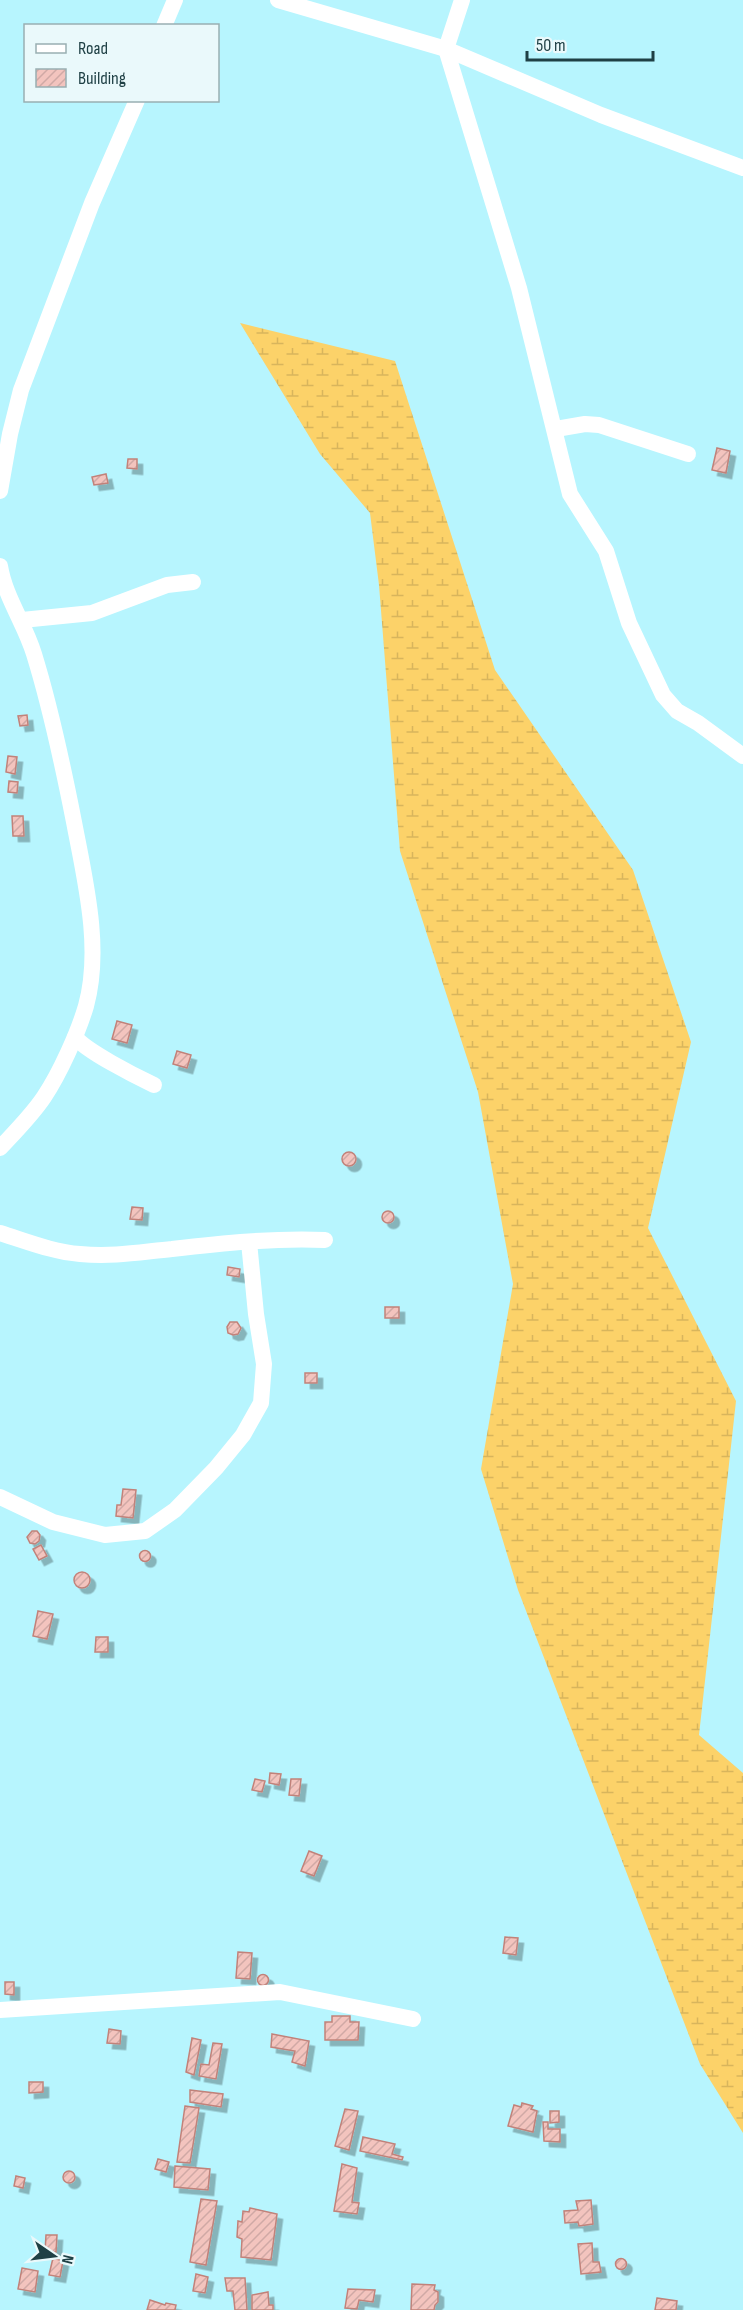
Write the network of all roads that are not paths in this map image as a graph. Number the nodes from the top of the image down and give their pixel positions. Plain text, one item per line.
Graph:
1 (175, 0) edge
2 (278, 0) edge
3 (462, 0) edge
4 (166, 24) edge
5 (446, 49) junction
6 (135, 102) edge
7 (743, 168) edge
8 (556, 429) junction
9 (688, 454) dead end
10 (0, 491) edge
11 (0, 566) edge
12 (193, 582) dead end
13 (2, 584) edge
14 (22, 620) junction
15 (743, 756) edge
16 (75, 1037) junction
17 (154, 1085) dead end
18 (0, 1148) edge
19 (0, 1233) edge
20 (324, 1240) dead end
21 (249, 1242) junction
22 (0, 1497) edge
23 (0, 2010) edge
24 (413, 2019) dead end

1 - 4 street
2 - 5 street
3 - 5 street
5 - 7 street
5 - 8 street
6 - 10 street
8 - 9 street
8 - 15 street
11 - 13 street
12 - 14 street
13 - 14 street
14 - 16 street
16 - 17 street
16 - 18 street
19 - 21 street
20 - 21 street
21 - 22 street
23 - 24 street

